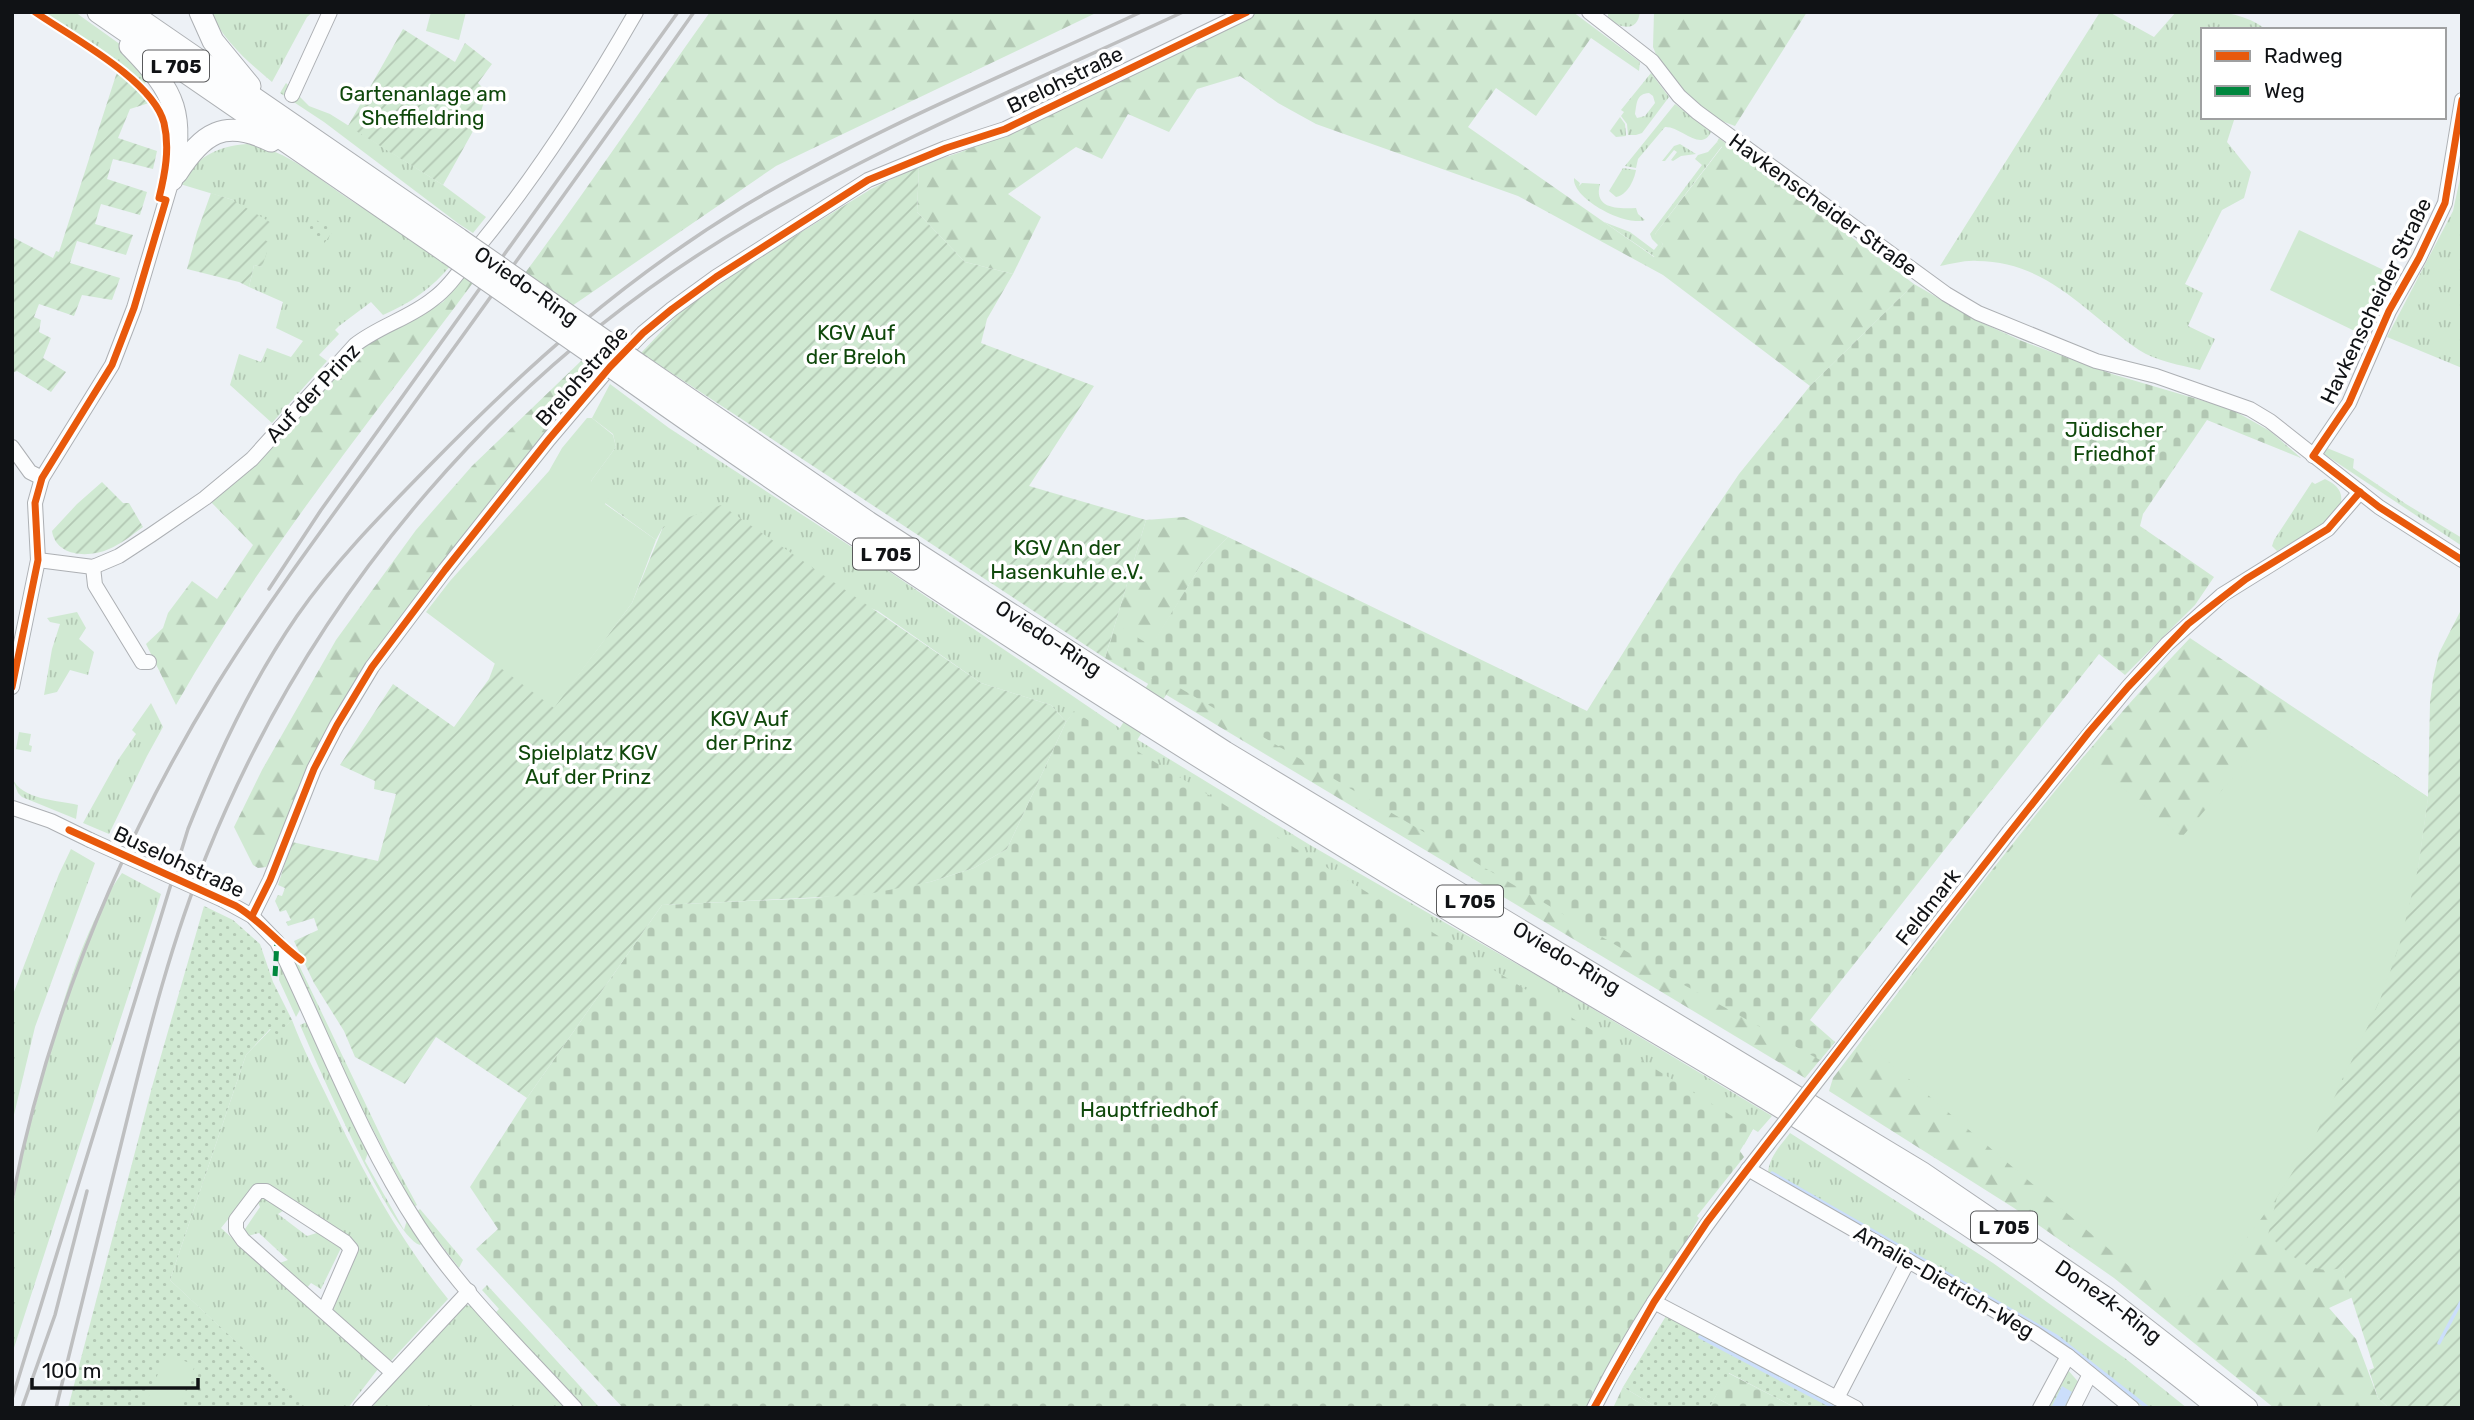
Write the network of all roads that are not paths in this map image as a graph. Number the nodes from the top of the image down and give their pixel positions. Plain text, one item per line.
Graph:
1 (97, 12) edge
2 (129, 12) edge
3 (200, 12) edge
4 (330, 12) edge
5 (636, 12) edge
6 (1247, 12) edge
7 (1589, 12) edge
8 (292, 95) dead end
9 (2462, 100) edge
10 (260, 112) junction
11 (324, 166) junction
12 (172, 180) junction
13 (454, 246) junction
14 (12, 447) edge
15 (2314, 456) junction
16 (42, 478) junction
17 (2360, 492) junction
18 (38, 560) junction
19 (2462, 560) edge
20 (93, 567) junction
21 (149, 662) dead end
22 (12, 687) edge
23 (12, 799) edge
24 (12, 808) edge
25 (252, 916) junction
26 (1782, 1097) junction
27 (1748, 1169) junction
28 (1908, 1261) junction
29 (469, 1291) junction
30 (1654, 1303) junction
31 (324, 1311) junction
32 (2068, 1356) junction
33 (392, 1372) junction
34 (2090, 1374) junction
35 (1837, 1398) junction
36 (362, 1407) edge
37 (575, 1408) edge
38 (1594, 1408) edge
39 (1856, 1408) edge
40 (2040, 1408) edge
41 (2073, 1408) edge
42 (2132, 1408) edge
43 (2219, 1408) edge
44 (2247, 1408) edge

1 - 10 highway, L 705
1 - 12 highway, L 705
2 - 10 highway, L 705
3 - 10 highway, L 705
4 - 8 street
5 - 20 street, Auf der Prinz
6 - 25 street, Brelohstraße
7 - 15 street, Havkenscheider Straße
9 - 15 street, Havkenscheider Straße
10 - 11 highway, Oviedo-Ring / L 705
10 - 13 highway, Oviedo-Ring / L 705
11 - 12 highway, L 705
11 - 13 highway, Oviedo-Ring / L 705
12 - 16 street
13 - 26 highway, Oviedo-Ring / L 705, bridge
14 - 16 street
15 - 17 street, Havkenscheider Straße
16 - 18 street
17 - 19 street, Havkenscheider Straße
17 - 27 street, Feldmark, bridge
18 - 20 street
18 - 22 street
20 - 21 street
23 - 24 street
24 - 25 street, Buselohstraße, bridge
25 - 29 street, Buselohstraße
26 - 43 highway, Donezk-Ring / L 705
26 - 44 highway, Donezk-Ring / L 705
27 - 28 street, Amalie-Dietrich-Weg
27 - 30 street, Feldmark
28 - 32 street, Amalie-Dietrich-Weg
28 - 35 street
29 - 33 street
29 - 37 street, Buselohstraße
30 - 35 street
30 - 38 street, Feldmark
31 - 31 street
31 - 33 street
32 - 34 street, Amalie-Dietrich-Weg
32 - 40 street
33 - 36 street
34 - 41 street
34 - 42 street, Amalie-Dietrich-Weg
35 - 39 street

